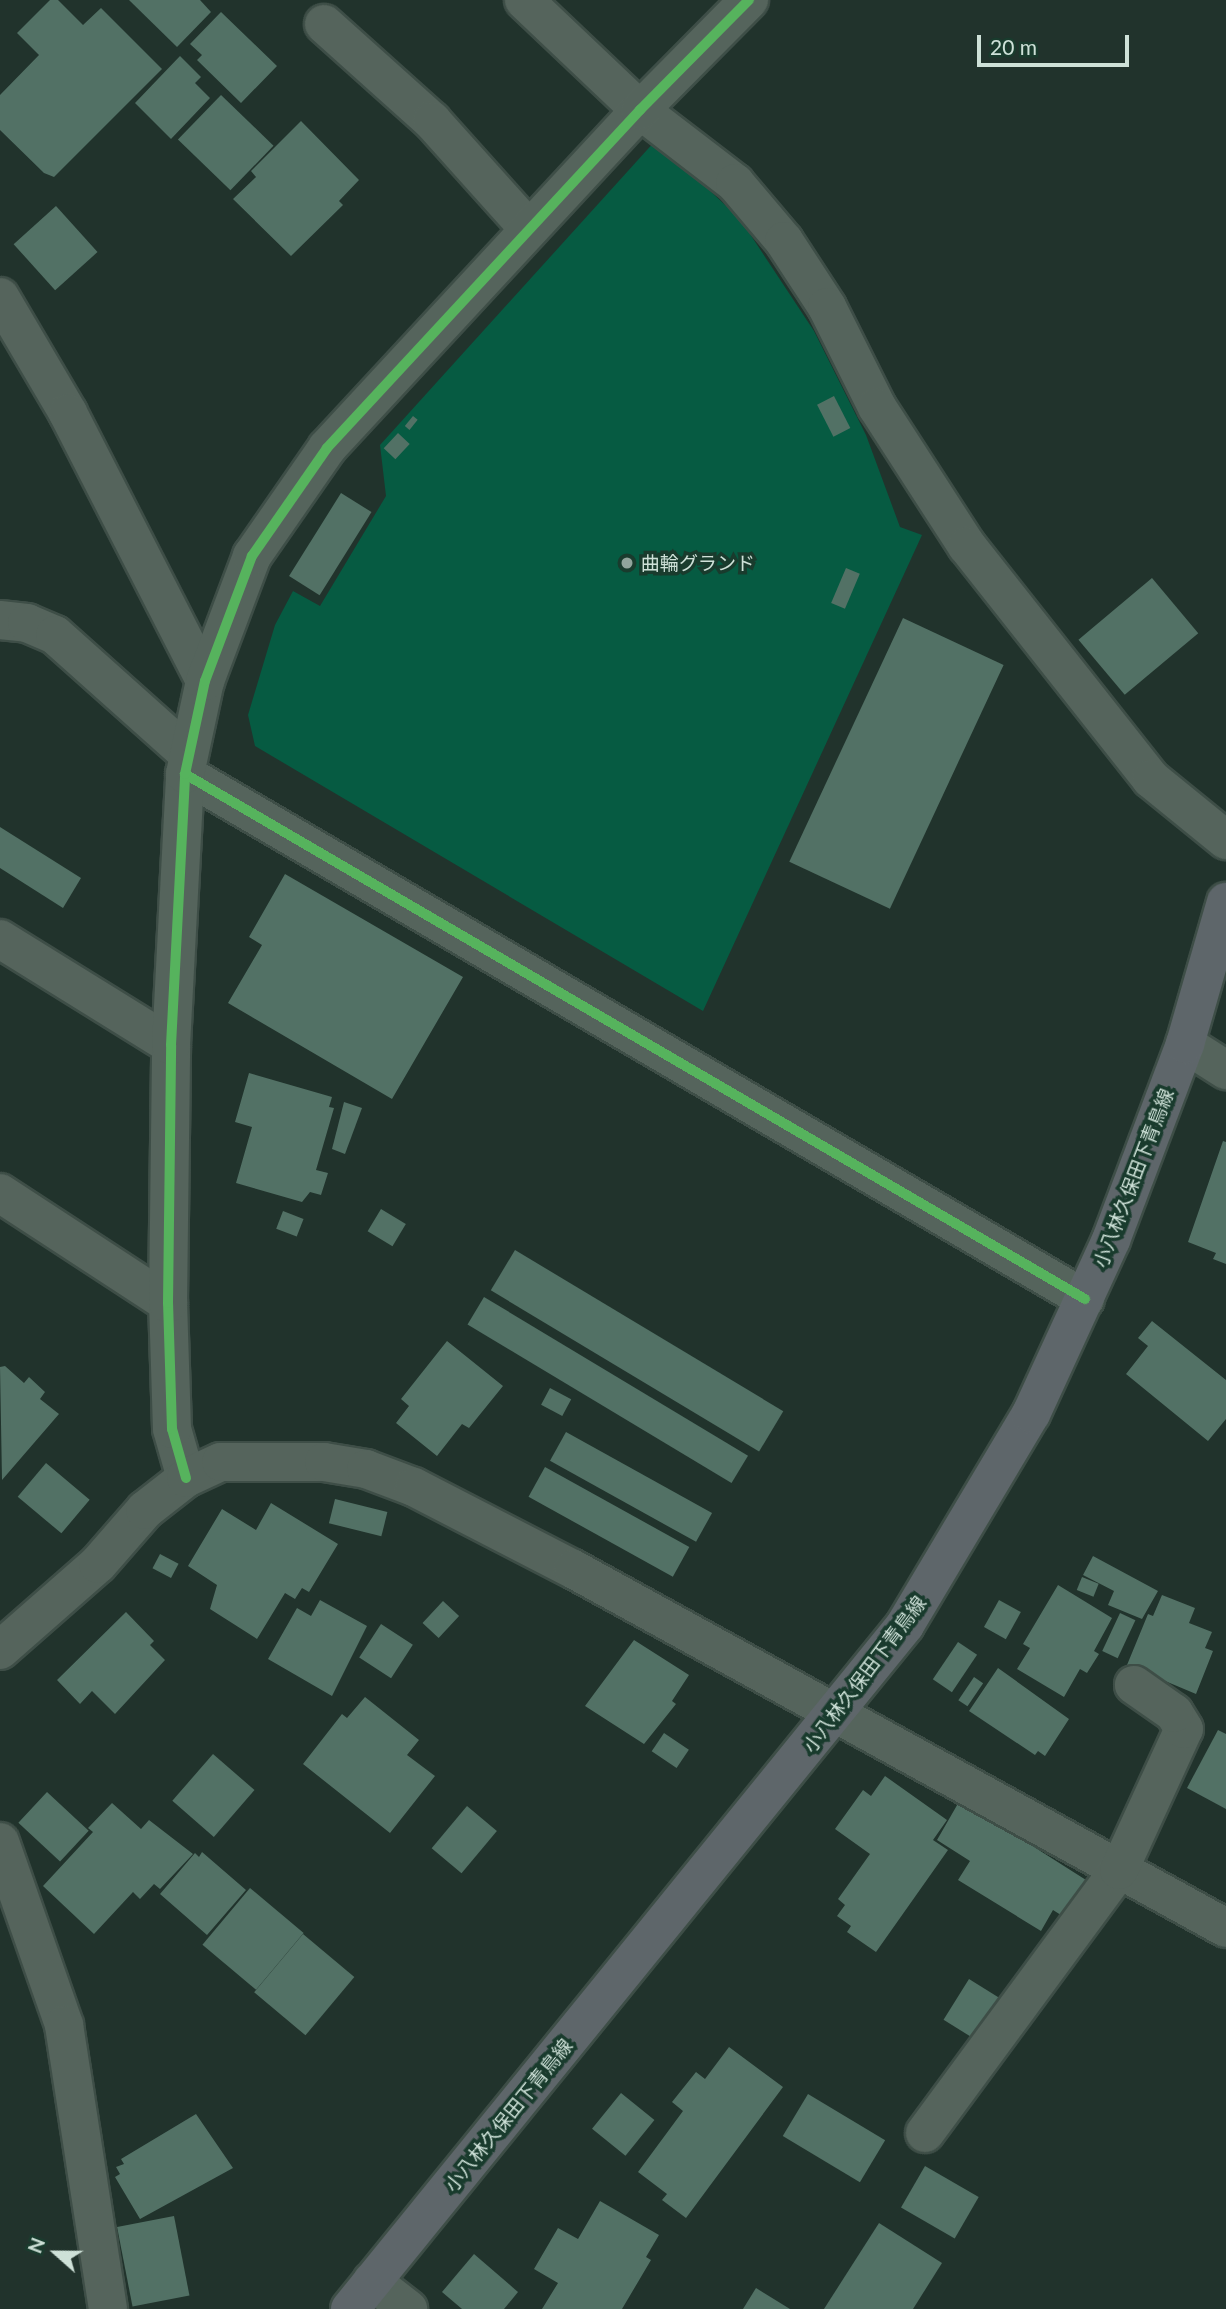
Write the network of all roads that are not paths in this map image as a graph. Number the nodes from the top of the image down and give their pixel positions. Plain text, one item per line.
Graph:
1 (524, 0) edge
2 (749, 0) edge
3 (324, 24) dead end
4 (640, 110) junction
5 (529, 229) junction
6 (0, 297) edge
7 (0, 620) edge
8 (205, 681) junction
9 (186, 764) junction
10 (1226, 840) edge
11 (1225, 911) edge
12 (0, 939) edge
13 (1185, 1044) junction
14 (171, 1045) junction
15 (1226, 1070) edge
16 (0, 1193) edge
17 (1085, 1299) junction
18 (168, 1303) junction
19 (186, 1478) junction
20 (0, 1650) edge
21 (1134, 1685) dead end
22 (836, 1715) junction
23 (0, 1842) edge
24 (1119, 1870) junction
25 (1226, 1928) edge
26 (925, 2133) dead end
27 (361, 2295) edge
28 (108, 2309) edge
29 (408, 2309) edge

1 - 4 street
2 - 4 street
3 - 5 street
4 - 5 street
4 - 10 street
5 - 8 street
6 - 8 street
7 - 9 street
8 - 9 street
9 - 14 street
9 - 17 street
11 - 13 main road, 小八林久保田下青鳥線
12 - 14 street
13 - 15 street
13 - 17 main road, 小八林久保田下青鳥線
14 - 18 street
16 - 18 street
17 - 22 main road, 小八林久保田下青鳥線
18 - 19 street
19 - 20 street
19 - 22 street
21 - 24 street
22 - 24 street
22 - 27 main road, 小八林久保田下青鳥線
23 - 28 street
24 - 25 street
24 - 26 street
27 - 29 street

